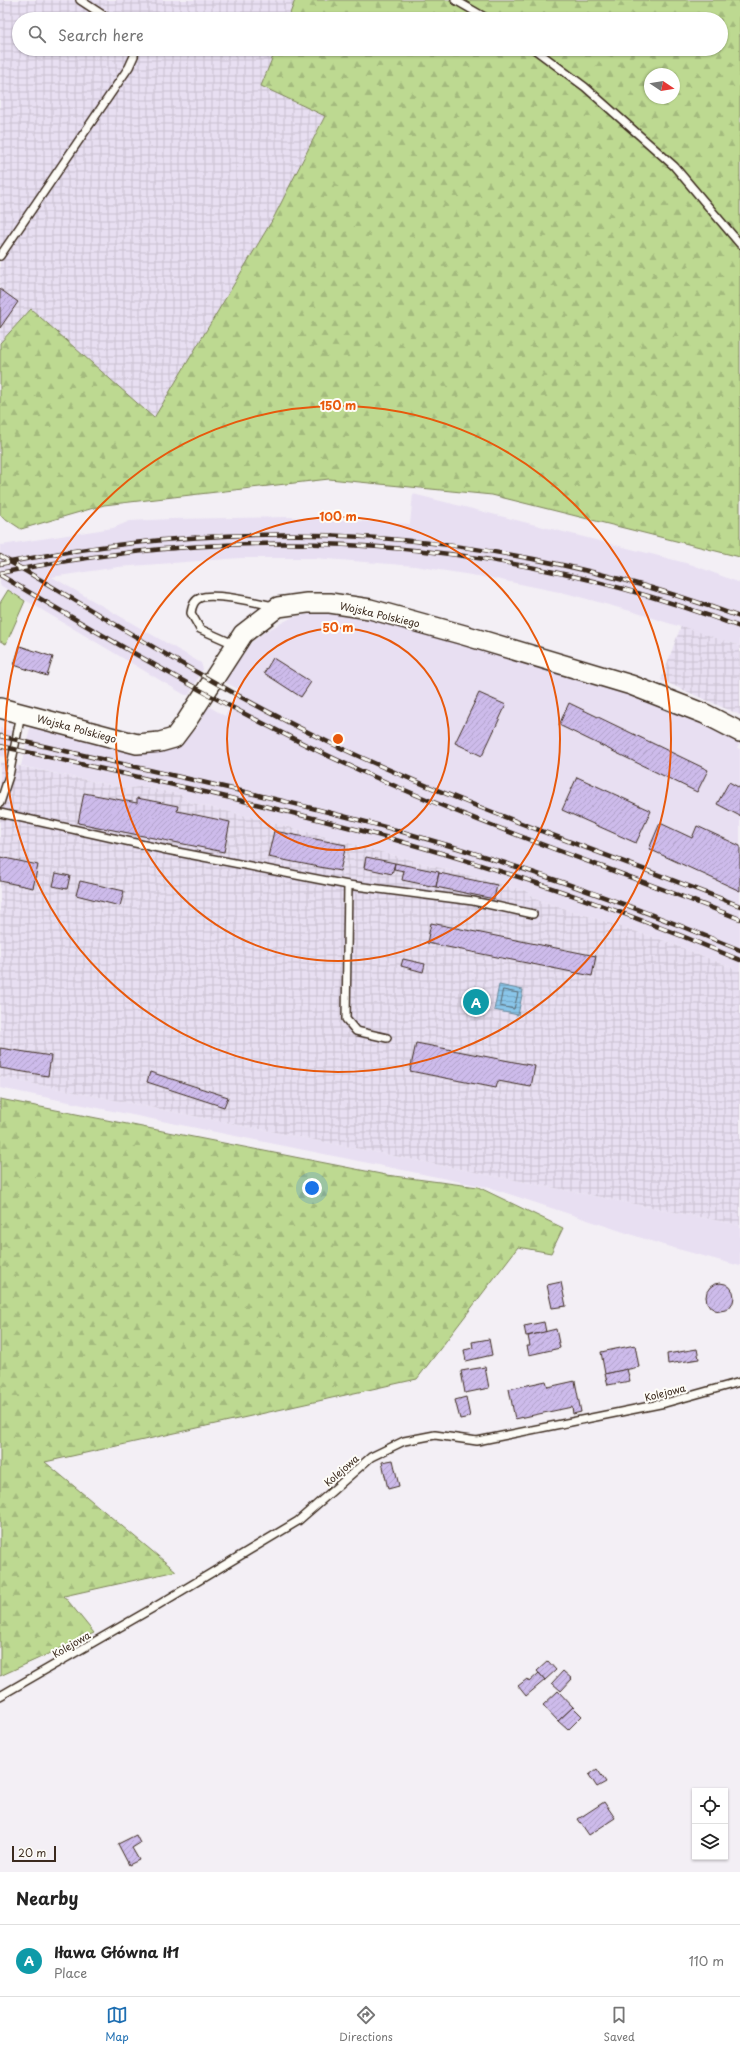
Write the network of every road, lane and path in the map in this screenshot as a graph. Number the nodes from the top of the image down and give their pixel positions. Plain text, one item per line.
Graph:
1 (80, 0) edge
2 (455, 0) edge
3 (98, 12) edge
4 (476, 12) edge
5 (134, 56) edge
6 (543, 56) edge
7 (740, 244) edge
8 (0, 256) edge
9 (278, 607) junction
10 (236, 645) junction
11 (0, 708) edge
12 (21, 714) junction
13 (740, 732) edge
14 (0, 803) edge
15 (0, 812) edge
16 (348, 885) junction
17 (533, 914) dead end
18 (387, 1038) dead end
19 (740, 1382) edge
20 (0, 1696) edge

1 - 3 lane
2 - 4 lane
5 - 8 lane
6 - 7 lane
9 - 10 street, Wojska Polskiego
9 - 10 lane
9 - 13 street, Wojska Polskiego
10 - 12 street, Wojska Polskiego
11 - 12 street, Wojska Polskiego
12 - 14 lane
15 - 16 lane
16 - 17 lane
16 - 18 lane
19 - 20 lane, Kolejowa

